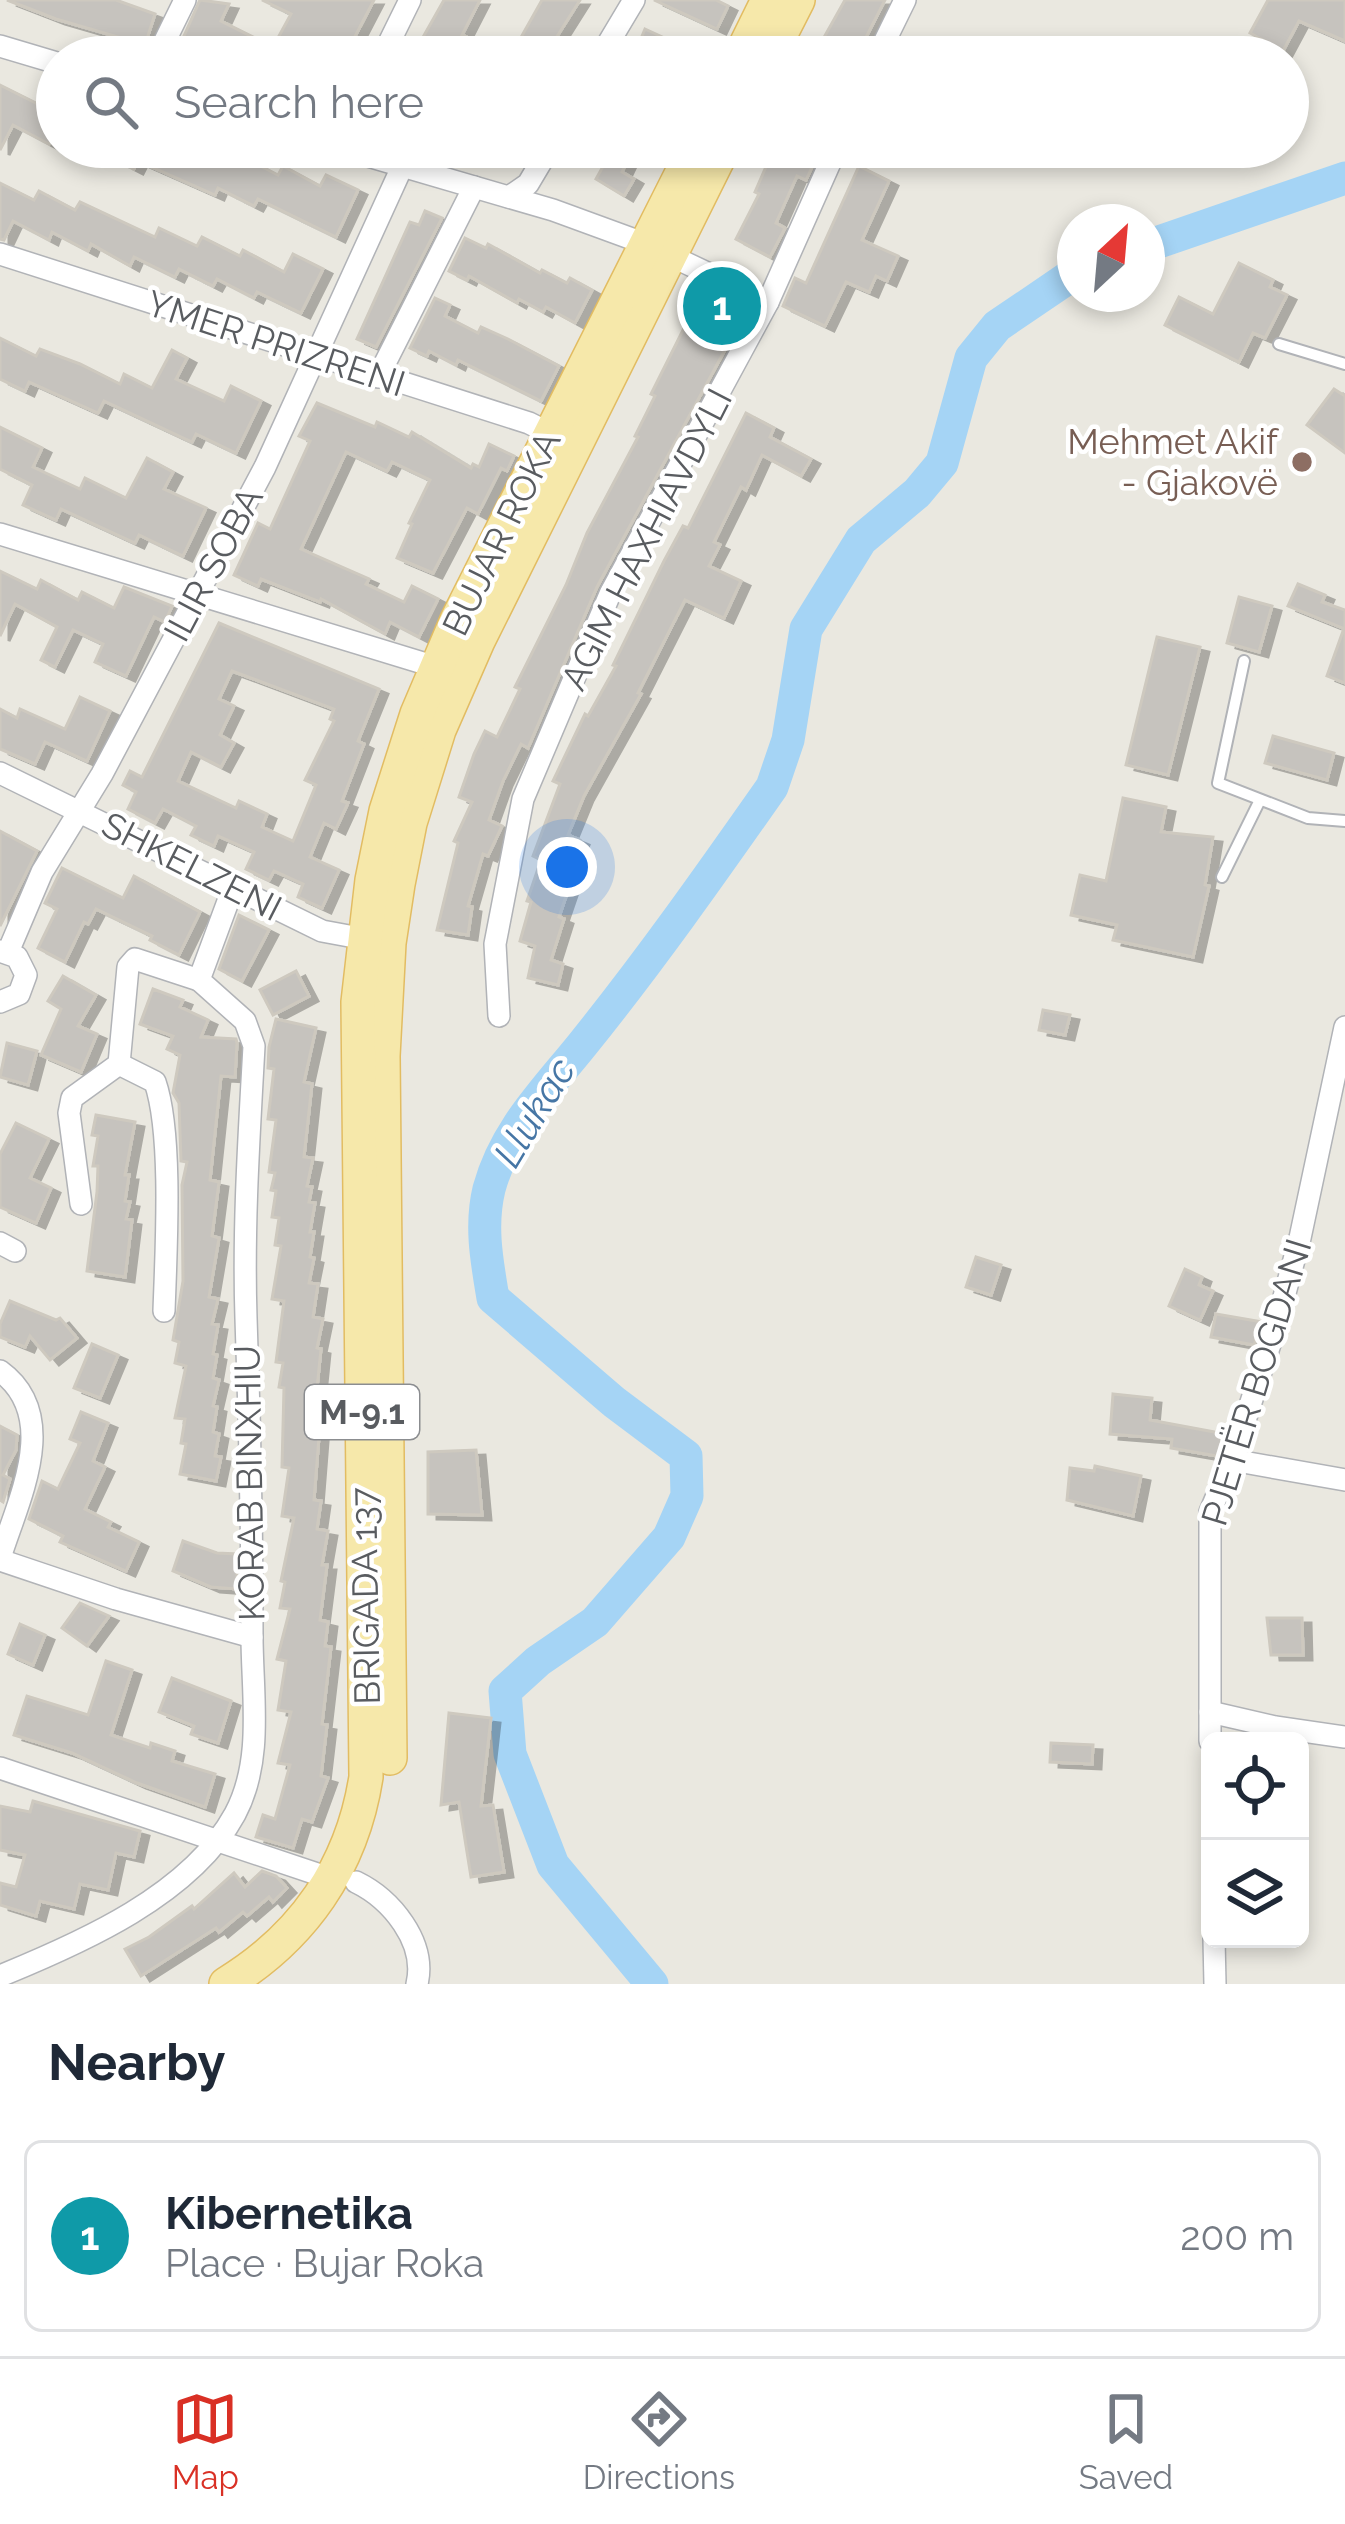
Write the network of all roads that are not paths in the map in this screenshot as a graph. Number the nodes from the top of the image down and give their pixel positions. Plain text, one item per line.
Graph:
1 (184, 0) edge
2 (410, 0) edge
3 (634, 0) edge
4 (769, 0) edge
5 (798, 0) edge
6 (905, 0) edge
7 (168, 36) edge
8 (392, 36) edge
9 (613, 36) edge
10 (751, 36) edge
11 (780, 36) edge
12 (887, 36) edge
13 (0, 46) edge
14 (36, 57) edge
15 (401, 168) edge
16 (405, 168) edge
17 (538, 168) edge
18 (688, 168) edge
19 (711, 168) edge
20 (828, 168) edge
21 (474, 187) junction
22 (509, 197) junction
23 (659, 249) junction
24 (0, 254) edge
25 (768, 302) junction
26 (1279, 344) dead end
27 (315, 357) junction
28 (1345, 364) edge
29 (378, 377) junction
30 (550, 434) junction
31 (0, 534) edge
32 (197, 596) junction
33 (1244, 661) dead end
34 (436, 667) junction
35 (0, 773) edge
36 (1260, 800) junction
37 (79, 810) junction
38 (1345, 821) edge
39 (1222, 877) dead end
40 (233, 888) junction
41 (376, 941) junction
42 (4, 952) edge
43 (199, 980) junction
44 (0, 1002) edge
45 (499, 1016) dead end
46 (1345, 1027) edge
47 (119, 1064) junction
48 (81, 1204) dead end
49 (164, 1311) dead end
50 (0, 1371) edge
51 (1232, 1460) junction
52 (1345, 1480) edge
53 (0, 1559) edge
54 (252, 1637) junction
55 (1210, 1712) junction
56 (1210, 1732) edge
57 (1345, 1737) edge
58 (2, 1771) edge
59 (216, 1840) junction
60 (344, 1880) junction
61 (1214, 1948) edge
62 (0, 1976) edge
63 (226, 1984) edge
64 (267, 1984) edge
65 (417, 1984) edge
66 (1215, 1984) edge

1 - 7 street
2 - 8 street
3 - 9 street
4 - 10 main road
5 - 11 main road
6 - 12 street
13 - 14 street
15 - 27 street, ILIR SOBA
16 - 21 street
17 - 22 street
18 - 23 main road, BUJAR ROKA / M-9.1
19 - 23 main road, BUJAR ROKA / M-9.1
20 - 25 street, AGIM HAXHIAVDYLI
21 - 22 street
21 - 29 street
22 - 23 street
23 - 25 street
23 - 30 main road, BUJAR ROKA / M-9.1
23 - 41 main road, BUJAR ROKA / M-9.1
24 - 27 street, YMER PRIZRENI
25 - 45 street, AGIM HAXHIAVDYLI
26 - 28 lane
27 - 29 street, YMER PRIZRENI
27 - 32 street, ILIR SOBA
29 - 30 street, YMER PRIZRENI
30 - 34 main road, BUJAR ROKA / M-9.1
31 - 32 street
32 - 34 street
32 - 37 street, ILIR SOBA
33 - 36 lane
34 - 41 main road, BUJAR ROKA / M-9.1
35 - 37 street, SHKELZENI
36 - 38 lane
36 - 39 lane
37 - 40 street, SHKELZENI
37 - 42 street, ILIR SOBA
40 - 41 street, SHKELZENI
40 - 43 street
41 - 60 main road, BRIGADA 137 / M-9.1
42 - 44 street
43 - 47 street
43 - 54 street, KORAB BINXHIU
46 - 51 street, PJETËR BOGDANI
47 - 48 street
47 - 49 street
50 - 53 street
51 - 52 street
51 - 55 street, PJETËR BOGDANI
53 - 54 street
54 - 59 street, KORAB BINXHIU
55 - 56 street, PJETËR BOGDANI
55 - 57 street
58 - 59 street
59 - 60 street
59 - 62 street, KORAB BINXHIU
60 - 63 main road, BRIGADA 137 / M-9.1
60 - 64 main road, BRIGADA 137 / M-9.1
60 - 65 street
61 - 66 street

